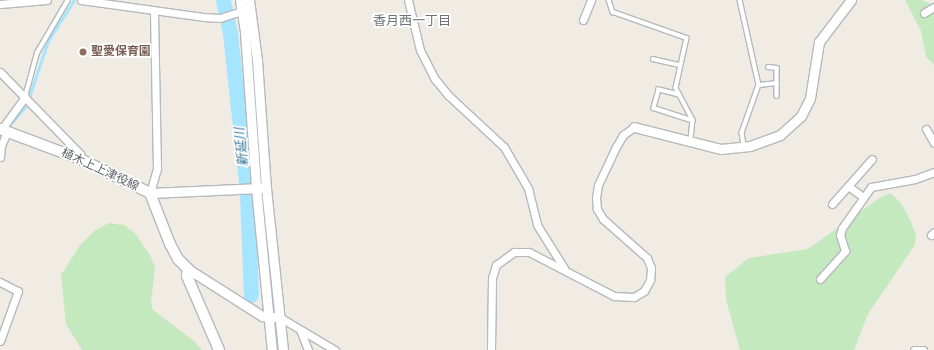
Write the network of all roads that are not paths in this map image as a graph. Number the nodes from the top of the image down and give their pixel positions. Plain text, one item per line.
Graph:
1 (47, 0) edge
2 (68, 0) edge
3 (81, 0) edge
4 (240, 0) edge
5 (408, 0) edge
6 (591, 0) edge
7 (610, 0) edge
8 (740, 0) edge
9 (851, 0) edge
10 (0, 4) edge
11 (247, 6) edge
12 (934, 6) edge
13 (154, 12) junction
14 (924, 13) dead end
15 (583, 20) dead end
16 (653, 59) dead end
17 (680, 65) junction
18 (768, 67) dead end
19 (0, 72) edge
20 (777, 83) junction
21 (759, 85) junction
22 (678, 95) junction
23 (777, 96) dead end
24 (25, 97) junction
25 (692, 120) junction
26 (634, 127) joint
27 (926, 129) dead end
28 (3, 130) edge
29 (934, 142) edge
30 (691, 143) junction
31 (744, 147) junction
32 (0, 157) edge
33 (80, 159) junction
34 (872, 160) dead end
35 (934, 172) edge
36 (848, 186) junction
37 (256, 188) junction
38 (266, 188) junction
39 (150, 193) junction
40 (863, 197) junction
41 (832, 204) dead end
42 (564, 268) junction
43 (188, 269) junction
44 (820, 279) dead end
45 (0, 282) edge
46 (269, 316) junction
47 (281, 318) junction
48 (300, 330) junction
49 (0, 341) edge
50 (219, 350) edge
51 (272, 350) edge
52 (283, 350) edge
53 (308, 350) edge
54 (335, 350) edge
55 (491, 350) edge
56 (914, 350) edge
57 (923, 350) edge

1 - 10 street
2 - 24 lane
3 - 13 street
4 - 11 street
5 - 42 street
6 - 15 street
7 - 17 lane
8 - 21 lane
9 - 31 street
11 - 13 street
11 - 37 street
11 - 38 street
12 - 14 street
13 - 39 street
16 - 17 lane
17 - 22 lane
18 - 20 lane
19 - 24 street
20 - 21 lane
20 - 23 lane
21 - 31 lane
22 - 25 lane
22 - 25 lane
24 - 28 street
24 - 33 street
25 - 30 lane
26 - 30 street
26 - 42 street
27 - 29 street
28 - 32 street
28 - 33 main road, 植木上上津役線
30 - 31 street
33 - 39 main road, 植木上上津役線
34 - 36 street
35 - 40 street
36 - 40 street
36 - 41 street
37 - 38 street
37 - 39 street
37 - 46 street
38 - 47 street
39 - 43 main road, 植木上上津役線
40 - 44 street
42 - 55 street
43 - 46 street
43 - 50 main road, 植木上上津役線
45 - 49 street
46 - 47 street
46 - 51 street
47 - 48 street
47 - 52 street
48 - 53 street
48 - 54 street
56 - 57 street

